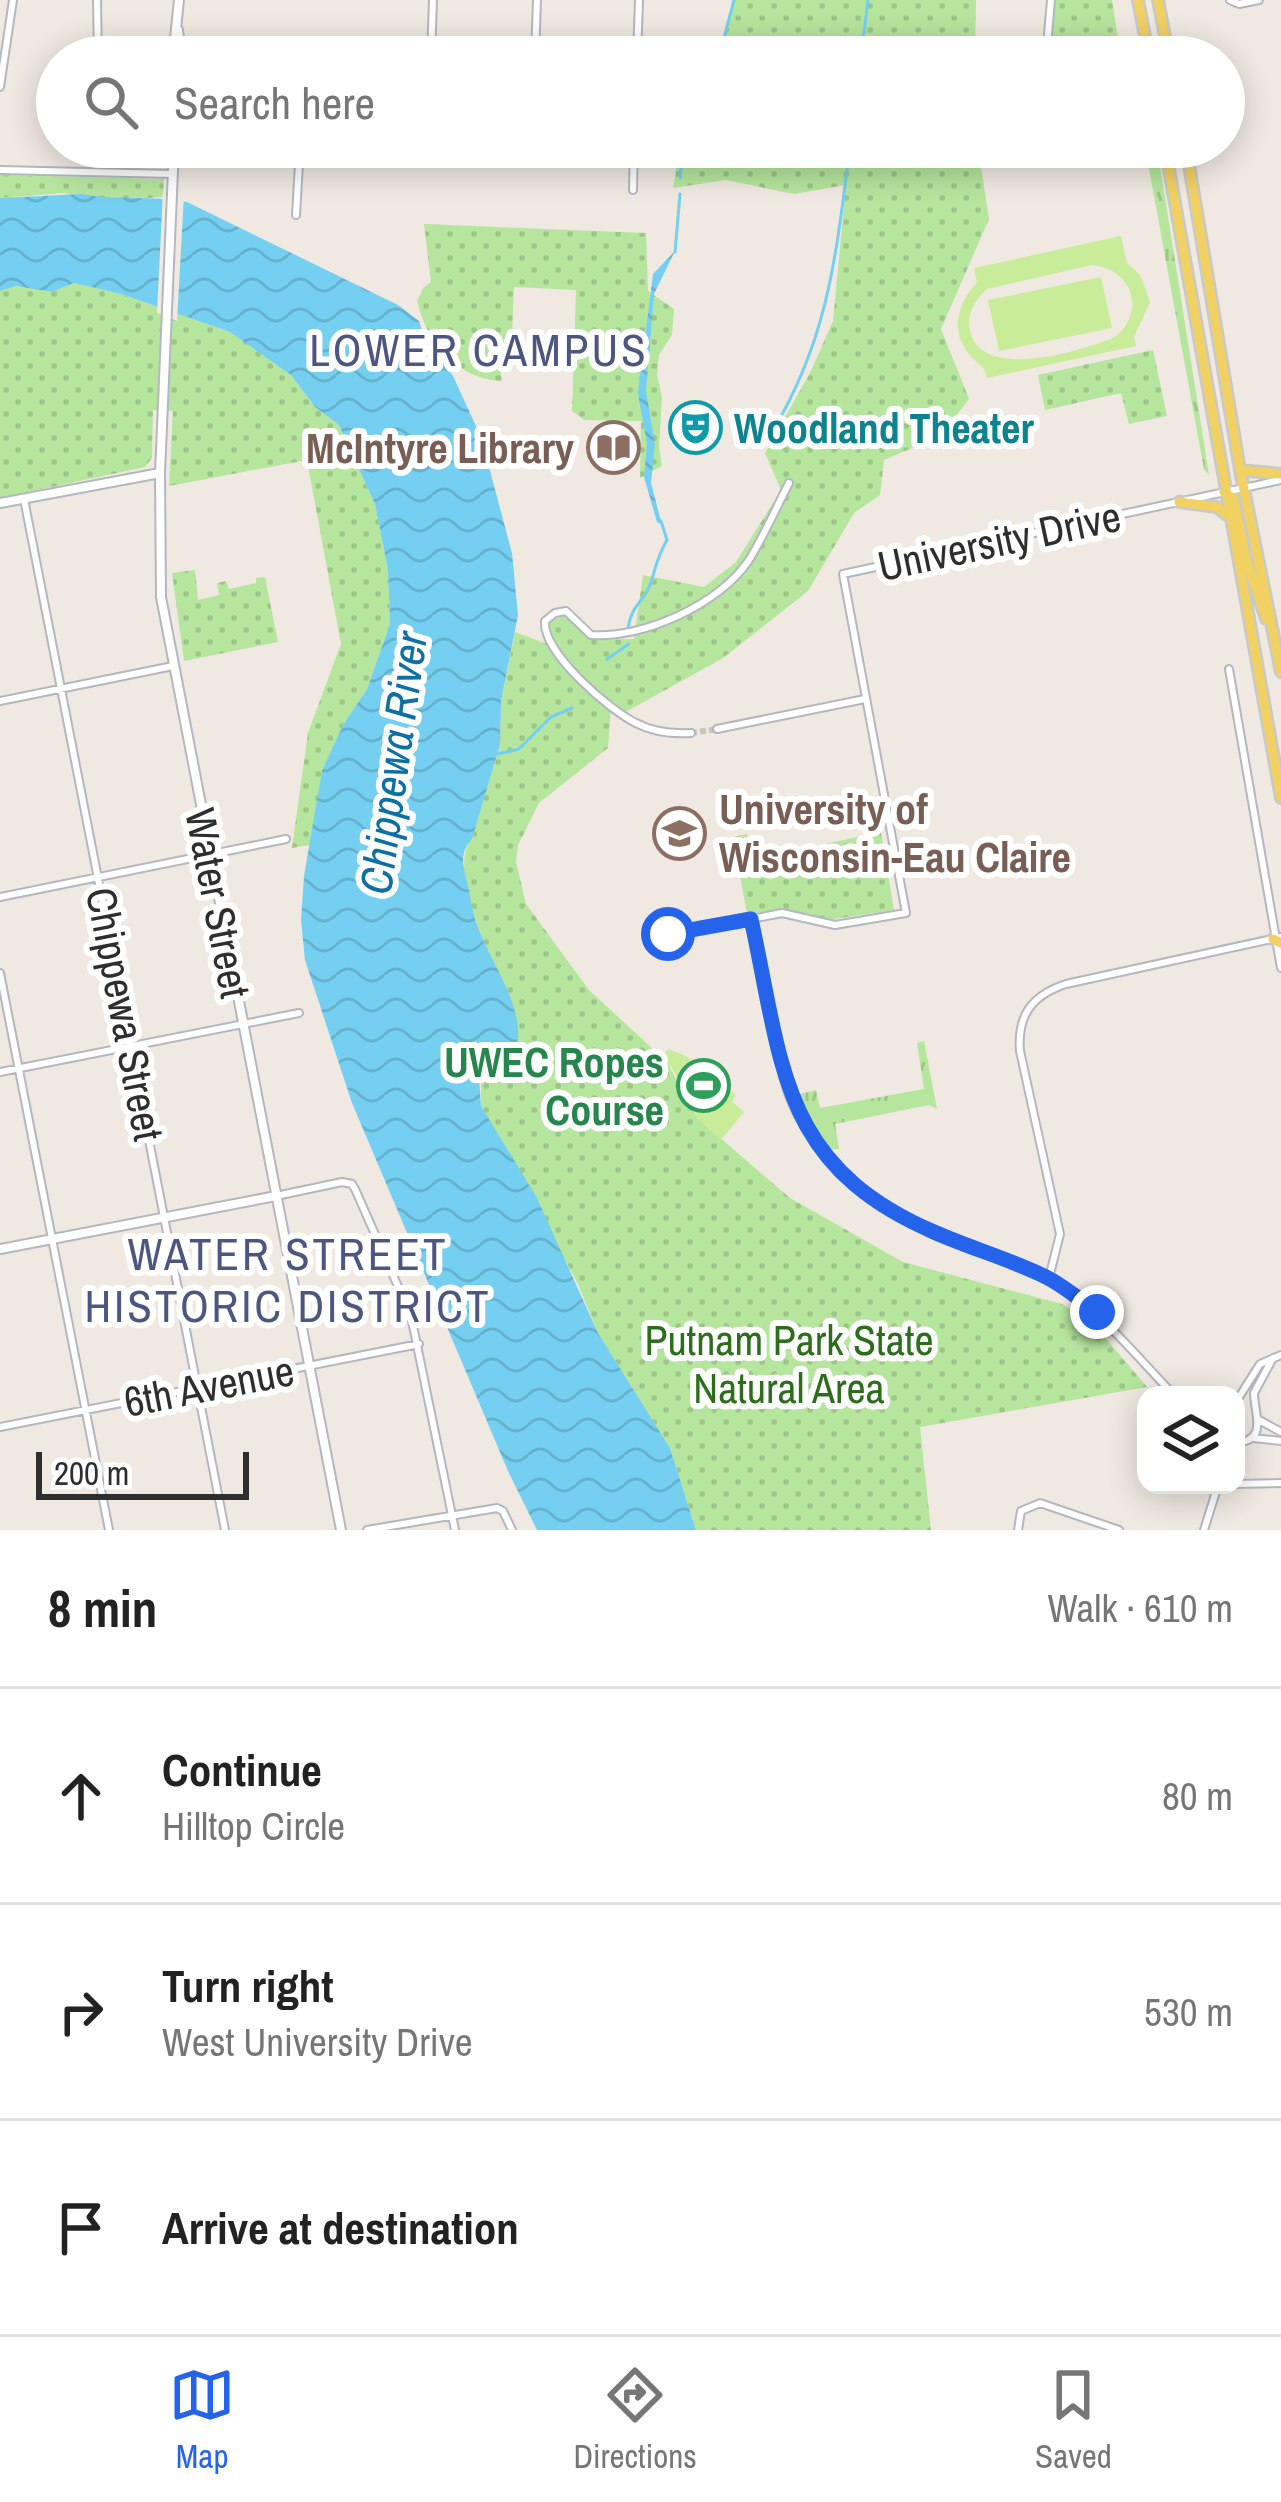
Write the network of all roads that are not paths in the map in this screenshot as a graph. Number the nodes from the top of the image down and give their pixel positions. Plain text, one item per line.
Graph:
1 (13, 0) edge
2 (97, 0) edge
3 (179, 0) edge
4 (433, 0) edge
5 (537, 0) edge
6 (639, 0) edge
7 (1051, 0) edge
8 (1138, 0) edge
9 (1157, 0) edge
10 (1230, 0) edge
11 (1258, 0) edge
12 (98, 36) edge
13 (178, 36) edge
14 (431, 36) edge
15 (536, 36) edge
16 (638, 36) edge
17 (1048, 36) edge
18 (1145, 36) edge
19 (1165, 36) edge
20 (0, 87) edge
21 (173, 168) edge
22 (298, 168) edge
23 (634, 168) edge
24 (1169, 168) edge
25 (1190, 168) edge
26 (0, 170) edge
27 (173, 177) junction
28 (633, 190) dead end
29 (296, 214) dead end
30 (1240, 470) junction
31 (160, 473) junction
32 (1281, 477) edge
33 (789, 483) dead end
34 (1244, 488) junction
35 (1225, 491) junction
36 (24, 499) junction
37 (1178, 502) junction
38 (0, 503) edge
39 (1230, 520) junction
40 (1274, 635) junction
41 (173, 666) junction
42 (1229, 669) dead end
43 (1281, 672) edge
44 (61, 688) junction
45 (866, 699) junction
46 (0, 700) edge
47 (717, 729) tunnel mouth
48 (691, 733) tunnel mouth
49 (1281, 798) edge
50 (286, 839) dead end
51 (209, 855) junction
52 (98, 878) junction
53 (0, 897) edge
54 (751, 919) junction
55 (668, 934) dead end
56 (1278, 940) edge
57 (1281, 968) edge
58 (0, 973) edge
59 (298, 1013) dead end
60 (242, 1024) junction
61 (130, 1047) junction
62 (19, 1068) junction
63 (0, 1072) edge
64 (276, 1196) junction
65 (164, 1217) junction
66 (52, 1239) junction
67 (0, 1249) edge
68 (1049, 1278) junction
69 (419, 1344) junction
70 (1277, 1356) edge
71 (309, 1366) junction
72 (1167, 1386) edge
73 (197, 1389) junction
74 (1245, 1392) edge
75 (1245, 1406) edge
76 (1254, 1409) junction
77 (85, 1410) junction
78 (1259, 1420) junction
79 (0, 1427) edge
80 (1281, 1432) edge
81 (1253, 1438) junction
82 (1281, 1441) edge
83 (1245, 1442) edge
84 (1281, 1483) edge
85 (1245, 1484) edge
86 (1216, 1494) edge
87 (452, 1516) junction
88 (110, 1530) edge
89 (225, 1530) edge
90 (341, 1530) edge
91 (368, 1530) edge
92 (455, 1530) edge
93 (512, 1530) edge
94 (1018, 1530) edge
95 (1119, 1530) edge
96 (1204, 1530) edge

1 - 20 street
2 - 12 street
3 - 13 main road
4 - 14 street
5 - 15 street
6 - 16 street
7 - 17 street
8 - 18 main road
9 - 19 main road
10 - 11 street
21 - 27 main road, Water Street
22 - 29 street
23 - 28 street
24 - 35 main road
25 - 30 main road
26 - 27 street
27 - 31 main road, Water Street
30 - 32 main road
30 - 34 main road
31 - 36 main road
31 - 41 main road, Water Street
32 - 34 street, University Drive
33 - 48 street
34 - 35 street, University Drive
34 - 40 main road
35 - 37 street, University Drive
35 - 39 main road
35 - 40 main road
36 - 38 main road
36 - 44 street, Chippewa Street
37 - 39 main road
37 - 45 street, University Drive
39 - 49 main road
40 - 43 main road
41 - 44 street
41 - 51 main road, Water Street
42 - 56 street
44 - 46 street
44 - 52 street, Chippewa Street
45 - 47 street
45 - 54 street, University Drive
50 - 51 street
51 - 52 street
51 - 60 main road, Water Street
52 - 53 street
52 - 61 street, Chippewa Street
54 - 55 street
54 - 68 street
56 - 57 street
56 - 68 street
58 - 62 street
59 - 60 street
60 - 61 street
60 - 64 main road, Water Street
61 - 62 street
61 - 65 street, Chippewa Street
62 - 63 street
62 - 66 street
64 - 65 main road
64 - 69 street
64 - 71 main road, Water Street
65 - 66 main road
65 - 73 street, Chippewa Street
66 - 67 main road
66 - 77 street
68 - 72 street
69 - 71 street, 6th Avenue
69 - 87 street
70 - 74 street
70 - 76 street
71 - 73 street, 6th Avenue
71 - 90 main road, Water Street
73 - 77 street, 6th Avenue
73 - 89 street, Chippewa Street
75 - 76 street
76 - 78 street
77 - 79 street, 6th Avenue
77 - 88 street
78 - 80 street
78 - 81 street
81 - 82 street
81 - 83 street
84 - 85 street
86 - 96 street
87 - 91 street
87 - 92 street
87 - 93 street
94 - 95 street

